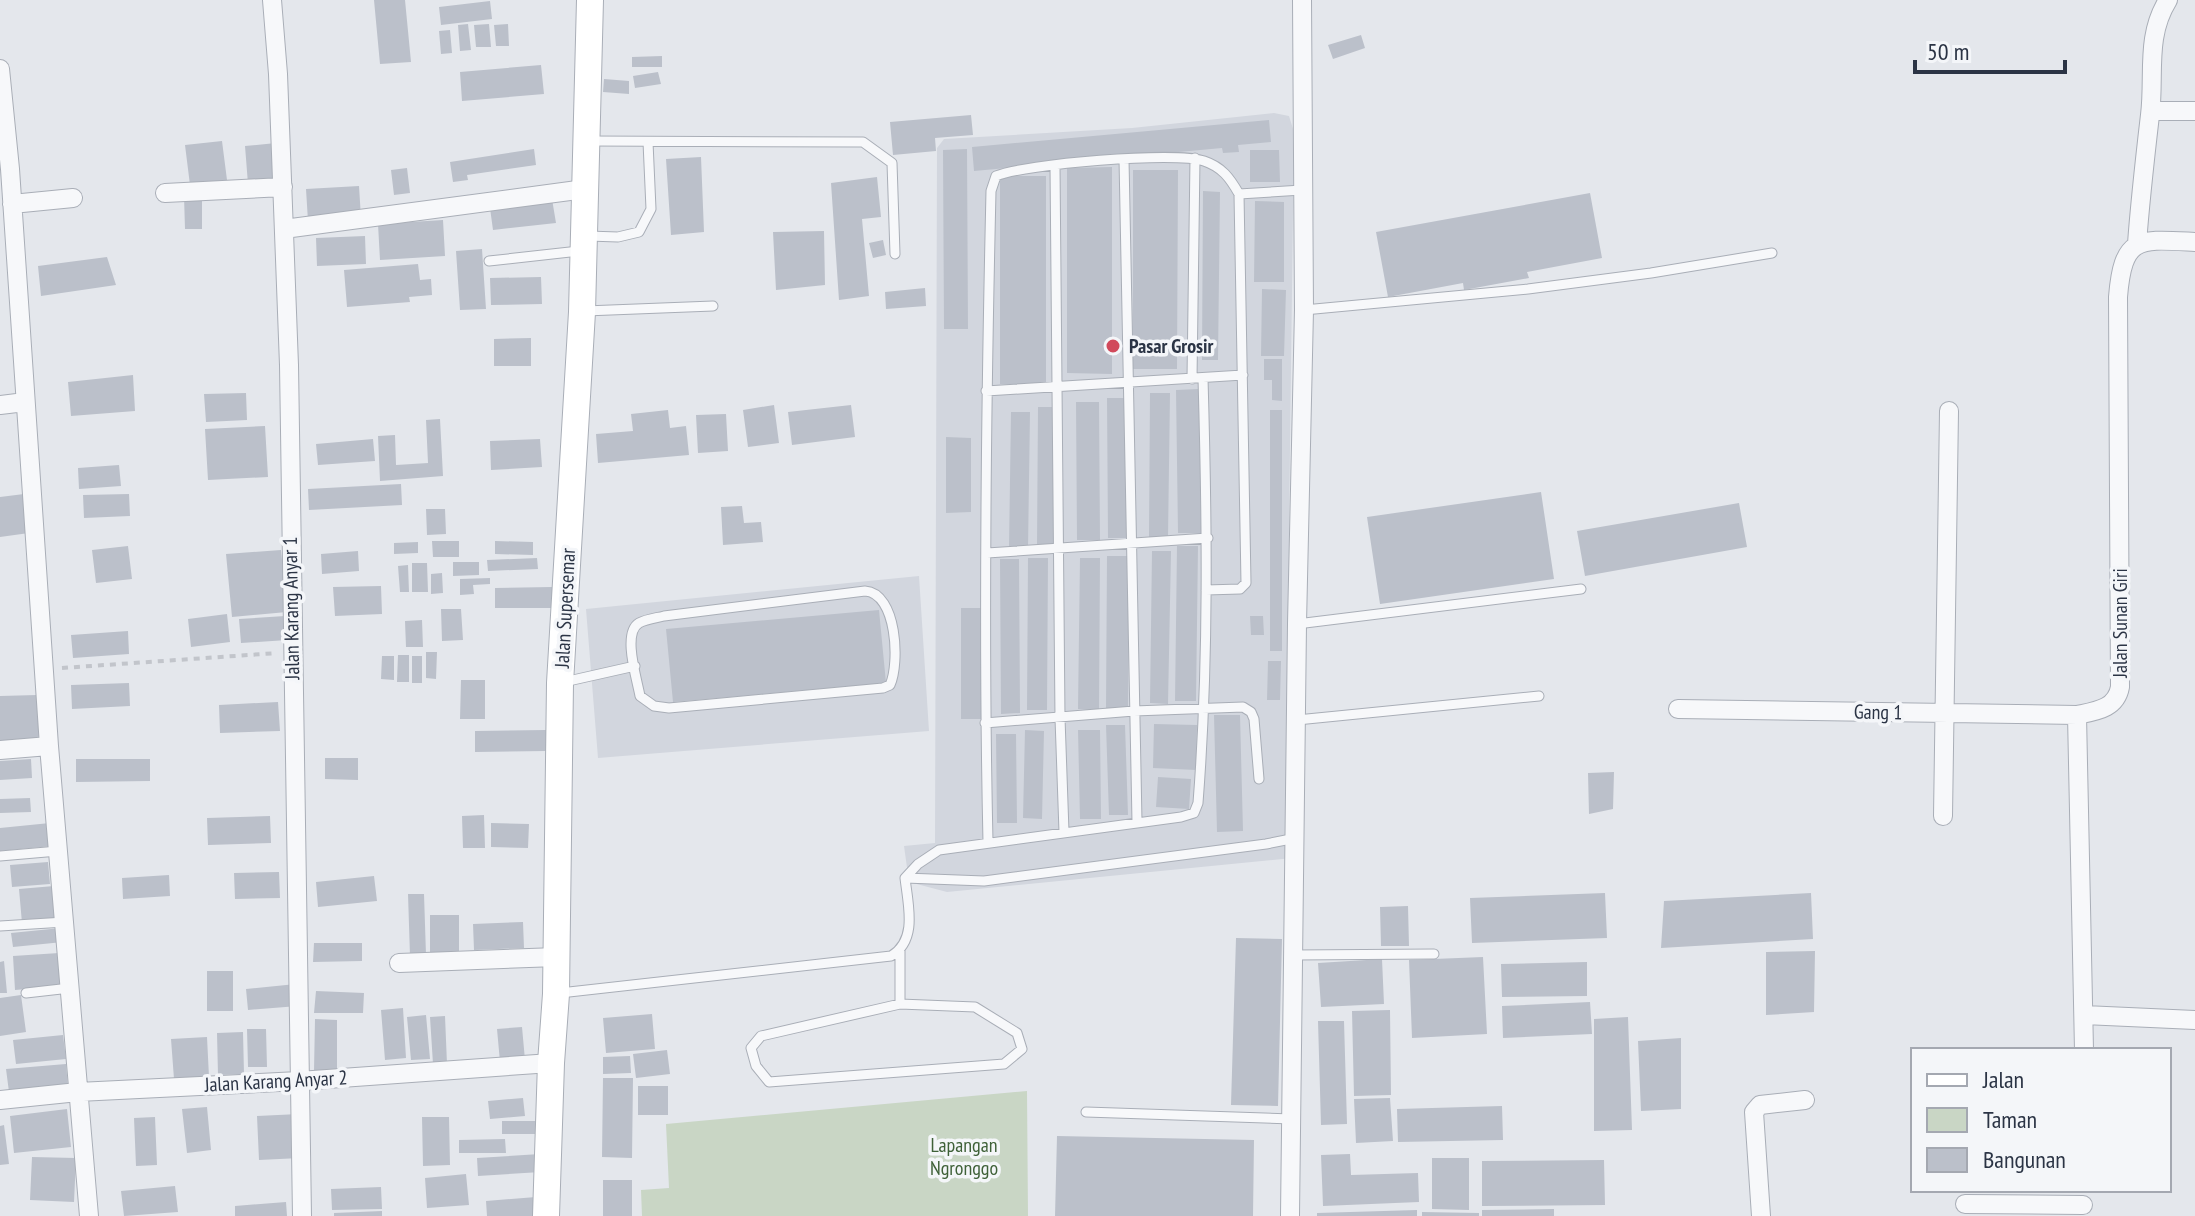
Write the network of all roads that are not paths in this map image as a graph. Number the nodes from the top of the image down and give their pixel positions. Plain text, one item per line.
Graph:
1 (272, 0) edge
2 (590, 0) edge
3 (1302, 0) edge
4 (2168, 0) edge
5 (0, 69) edge
6 (2151, 111) junction
7 (2195, 111) edge
8 (586, 141) junction
9 (648, 142) junction
10 (1195, 158) junction
11 (1124, 159) junction
12 (1055, 166) junction
13 (283, 187) junction
14 (585, 189) junction
15 (1302, 190) junction
16 (165, 193) dead end
17 (1239, 194) junction
18 (73, 198) dead end
19 (12, 204) junction
20 (284, 229) junction
21 (2195, 242) edge
22 (584, 244) junction
23 (2132, 248) junction
24 (1772, 253) dead end
25 (895, 254) dead end
26 (489, 261) dead end
27 (713, 306) dead end
28 (1304, 310) junction
29 (582, 312) junction
30 (1243, 375) junction
31 (1203, 378) junction
32 (1192, 379) junction
33 (1129, 382) junction
34 (1059, 387) junction
35 (986, 391) junction
36 (25, 402) junction
37 (0, 405) edge
38 (1949, 411) dead end
39 (1208, 538) junction
40 (1132, 543) junction
41 (1060, 548) junction
42 (987, 553) junction
43 (1581, 589) dead end
44 (1206, 590) junction
45 (1297, 624) junction
46 (635, 666) junction
47 (560, 683) junction
48 (1539, 696) dead end
49 (1205, 709) junction
50 (1678, 709) dead end
51 (1134, 711) junction
52 (1943, 713) junction
53 (2077, 715) junction
54 (1060, 718) junction
55 (1297, 720) junction
56 (985, 723) junction
57 (49, 746) junction
58 (0, 750) edge
59 (1259, 779) dead end
60 (1943, 816) dead end
61 (1137, 822) junction
62 (1064, 832) junction
63 (1296, 838) junction
64 (988, 842) junction
65 (58, 851) junction
66 (0, 856) edge
67 (905, 878) junction
68 (65, 922) junction
69 (0, 926) edge
70 (900, 951) junction
71 (1434, 954) dead end
72 (1294, 955) junction
73 (557, 957) junction
74 (399, 963) dead end
75 (70, 988) junction
76 (26, 993) dead end
77 (556, 994) junction
78 (900, 1004) junction
79 (2084, 1015) junction
80 (2195, 1020) edge
81 (2084, 1048) edge
82 (551, 1063) junction
83 (299, 1081) junction
84 (78, 1092) junction
85 (0, 1100) edge
86 (1805, 1100) dead end
87 (1086, 1112) dead end
88 (1292, 1119) junction
89 (1965, 1204) dead end
90 (2083, 1204) edge
91 (89, 1216) edge
92 (302, 1216) edge
93 (546, 1216) edge
94 (1290, 1216) edge
95 (1761, 1216) edge

1 - 13 street, Jalan Karang Anyar 1
2 - 8 main road, Jalan Supersemar
3 - 15 street
4 - 6 street, Jalan Sunan Giri
5 - 19 street
6 - 7 street
6 - 23 street, Jalan Sunan Giri
8 - 9 lane
8 - 14 main road, Jalan Supersemar
9 - 22 lane
9 - 25 lane
10 - 11 lane
10 - 17 lane
10 - 32 lane
11 - 12 lane
11 - 33 lane
12 - 34 lane
12 - 35 lane
13 - 16 street
13 - 20 street, Jalan Karang Anyar 1
14 - 20 street
14 - 22 main road, Jalan Supersemar
15 - 17 lane
15 - 28 street
17 - 30 lane
18 - 19 street
19 - 36 street
20 - 83 street, Jalan Karang Anyar 1
21 - 23 street
22 - 26 lane
22 - 29 main road, Jalan Supersemar
23 - 53 street, Jalan Sunan Giri
24 - 28 lane
27 - 29 lane
28 - 45 street
29 - 47 main road, Jalan Supersemar
30 - 31 lane
30 - 44 lane
31 - 32 lane
31 - 39 lane
32 - 33 lane
33 - 34 lane
33 - 40 lane
34 - 35 lane
34 - 41 lane
35 - 42 lane
36 - 37 street
36 - 57 street
38 - 52 street
39 - 40 lane
39 - 44 lane
40 - 41 lane
40 - 51 lane
41 - 42 lane
41 - 54 lane
42 - 56 lane
43 - 45 lane
44 - 49 lane
45 - 55 street
46 - 46 lane
46 - 47 lane
47 - 73 main road, Jalan Supersemar
48 - 55 lane
49 - 51 lane
49 - 59 lane
49 - 61 lane
50 - 52 street, Gang 1
51 - 54 lane
51 - 61 lane
52 - 53 street, Gang 1
52 - 60 street
53 - 79 street
54 - 56 lane
54 - 62 lane
55 - 63 street
56 - 64 lane
57 - 58 street
57 - 65 street
61 - 62 lane
62 - 64 lane
63 - 67 lane
63 - 72 street
64 - 67 lane
65 - 66 lane
65 - 68 street
67 - 70 lane
68 - 69 lane
68 - 75 street
70 - 77 lane
70 - 78 lane
71 - 72 lane
72 - 88 street
73 - 74 street
73 - 77 main road, Jalan Supersemar
75 - 76 lane
75 - 84 street
77 - 82 main road, Jalan Supersemar
78 - 78 lane
79 - 80 street
79 - 81 street
82 - 83 street, Jalan Karang Anyar 2
82 - 93 main road, Jalan Supersemar
83 - 84 street, Jalan Karang Anyar 2
83 - 92 street, Jalan Karang Anyar 1
84 - 85 street, Jalan Karang Anyar 2
84 - 91 street
86 - 95 street
87 - 88 lane
88 - 94 street
89 - 90 street

